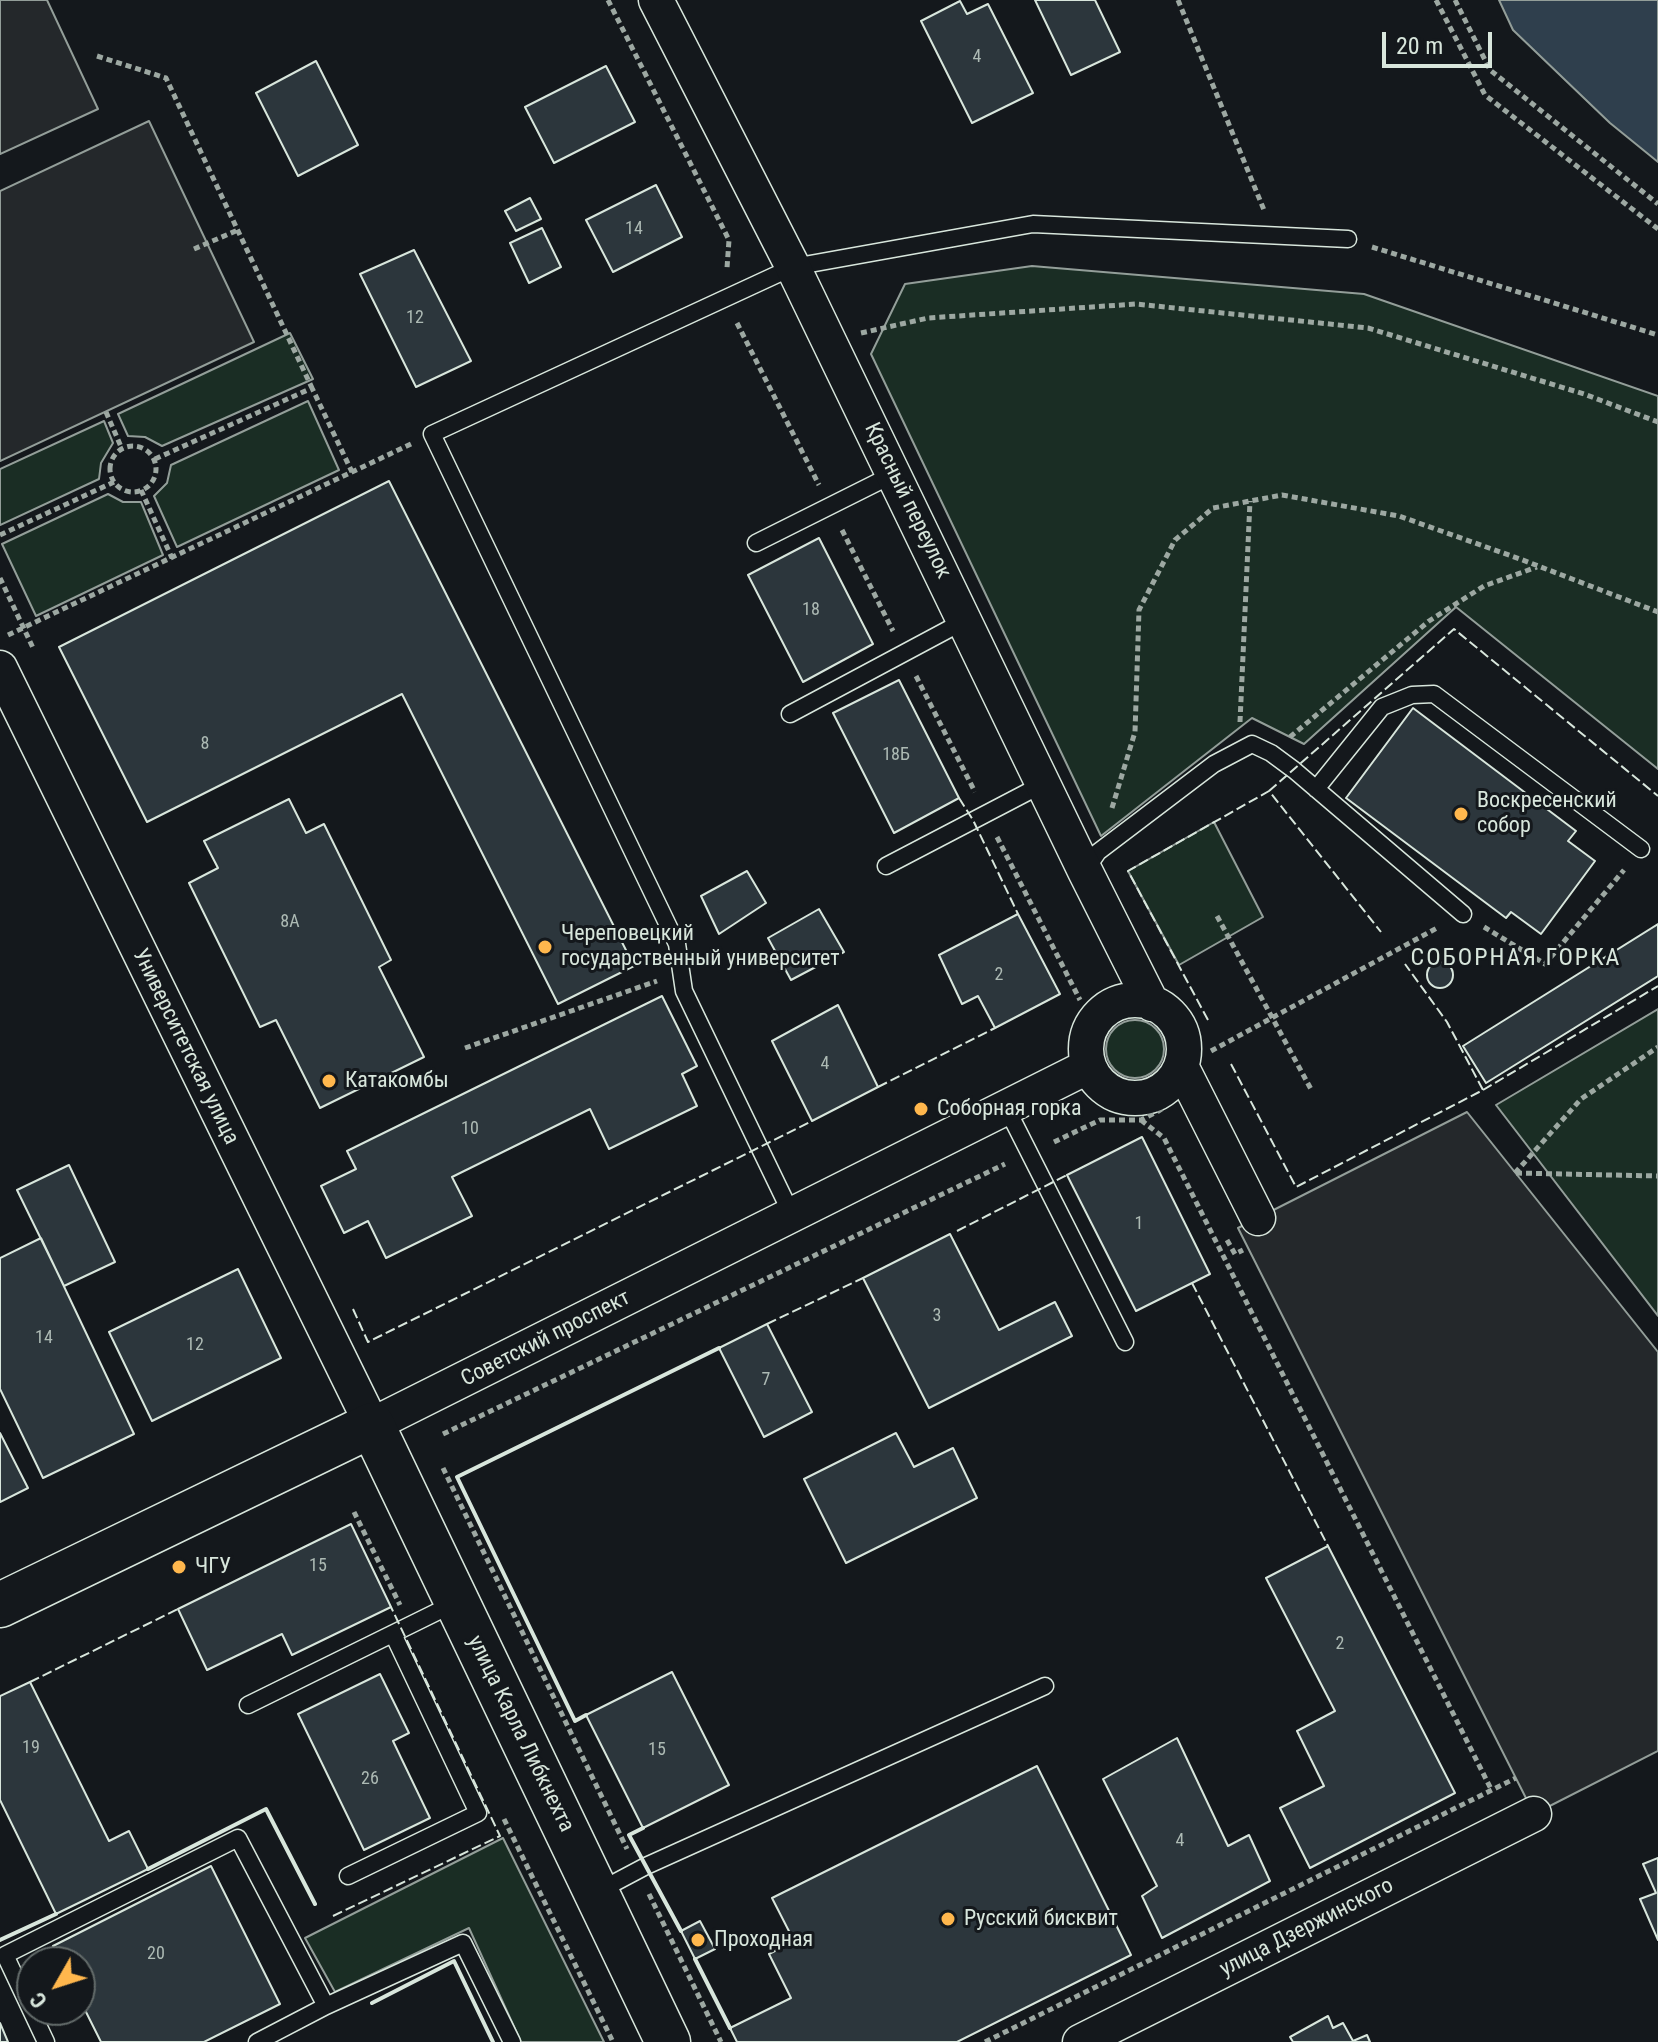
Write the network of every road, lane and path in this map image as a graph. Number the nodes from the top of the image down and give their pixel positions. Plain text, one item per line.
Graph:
1 (656, 0) edge
2 (1178, 0) edge
3 (1436, 0) edge
4 (1455, 0) edge
5 (97, 56) dead end
6 (1658, 204) edge
7 (1658, 229) edge
8 (238, 230) junction
9 (1275, 236) junction
10 (1348, 239) joint
11 (194, 249) dead end
12 (793, 267) junction
13 (860, 333) dead end
14 (1658, 335) edge
15 (312, 388) junction
16 (106, 412) dead end
17 (1658, 422) edge
18 (432, 434) junction
19 (122, 449) junction
20 (155, 459) junction
21 (352, 472) junction
22 (894, 474) junction
23 (114, 482) junction
24 (141, 490) junction
25 (1250, 501) junction
26 (0, 535) edge
27 (756, 543) dead end
28 (172, 558) junction
29 (1537, 567) junction
30 (0, 578) edge
31 (6, 589) dead end
32 (1658, 612) edge
33 (964, 621) junction
34 (0, 639) edge
35 (0, 668) edge
36 (790, 714) dead end
37 (1239, 751) junction
38 (1271, 753) junction
39 (1043, 784) junction
40 (1316, 789) junction
41 (1641, 849) joint
42 (1092, 862) junction
43 (886, 866) dead end
44 (1463, 914) junction
45 (1217, 916) dead end
46 (681, 973) junction
47 (1152, 1004) junction
48 (1272, 1017) junction
49 (1658, 1047) edge
50 (465, 1048) dead end
51 (1190, 1062) junction
52 (1089, 1066) junction
53 (1312, 1091) dead end
54 (1006, 1107) junction
55 (1030, 1154) junction
56 (1658, 1176) edge
57 (792, 1215) junction
58 (1258, 1218) dead end
59 (1125, 1342) dead end
60 (372, 1425) junction
61 (443, 1434) dead end
62 (443, 1468) dead end
63 (456, 1602) junction
64 (0, 1605) edge
65 (393, 1634) junction
66 (1045, 1686) dead end
67 (248, 1705) dead end
68 (1516, 1778) dead end
69 (1492, 1791) junction
70 (1534, 1814) dead end
71 (637, 1871) junction
72 (348, 1876) dead end
73 (596, 1892) junction
74 (326, 2006) junction
75 (46, 2042) edge
76 (257, 2042) edge
77 (512, 2042) edge
78 (668, 2042) edge
79 (721, 2042) edge
80 (985, 2042) edge
81 (1080, 2042) edge

1 - 12 street, Красный переулок
2 - 9 path
3 - 7 path
4 - 6 path
5 - 8 path
8 - 11 path
8 - 15 path
9 - 10 lane
9 - 12 lane
10 - 14 path
12 - 18 lane
12 - 22 street, Красный переулок
13 - 17 path
15 - 20 path
15 - 21 path
16 - 19 path
18 - 21 path
18 - 46 lane
19 - 20 path
19 - 23 path
20 - 24 path
21 - 28 path
22 - 27 lane
22 - 33 street, Красный переулок
23 - 24 path
23 - 26 path
24 - 28 path
25 - 29 path
25 - 37 path
25 - 42 path
28 - 34 path
29 - 32 path
29 - 38 path
30 - 31 path
33 - 36 lane
33 - 39 street, Красный переулок
35 - 60 street, Университетская улица
37 - 38 lane
37 - 42 lane
38 - 40 lane
39 - 42 street, Красный переулок
39 - 43 lane
40 - 41 lane
40 - 44 lane
41 - 44 path
42 - 47 street, Красный переулок
44 - 48 path
45 - 48 path
46 - 50 path
46 - 57 lane
47 - 51 street
47 - 52 street
48 - 51 path
48 - 53 path
49 - 56 path
51 - 52 street
51 - 58 street
52 - 54 street, Советский проспект
54 - 55 lane
54 - 57 street, Советский проспект
55 - 59 lane
55 - 61 path
55 - 69 path
57 - 60 street, Советский проспект
60 - 63 main road, улица Карла Либкнехта
60 - 64 main road, Советский проспект
62 - 71 path
63 - 65 lane
63 - 73 main road, улица Карла Либкнехта
65 - 67 lane
65 - 72 lane
66 - 71 lane
68 - 69 path
69 - 80 path
70 - 81 street, улица Дзержинского
71 - 73 lane
71 - 79 path
73 - 78 main road, улица Карла Либкнехта
74 - 75 lane
74 - 76 lane
74 - 77 lane

